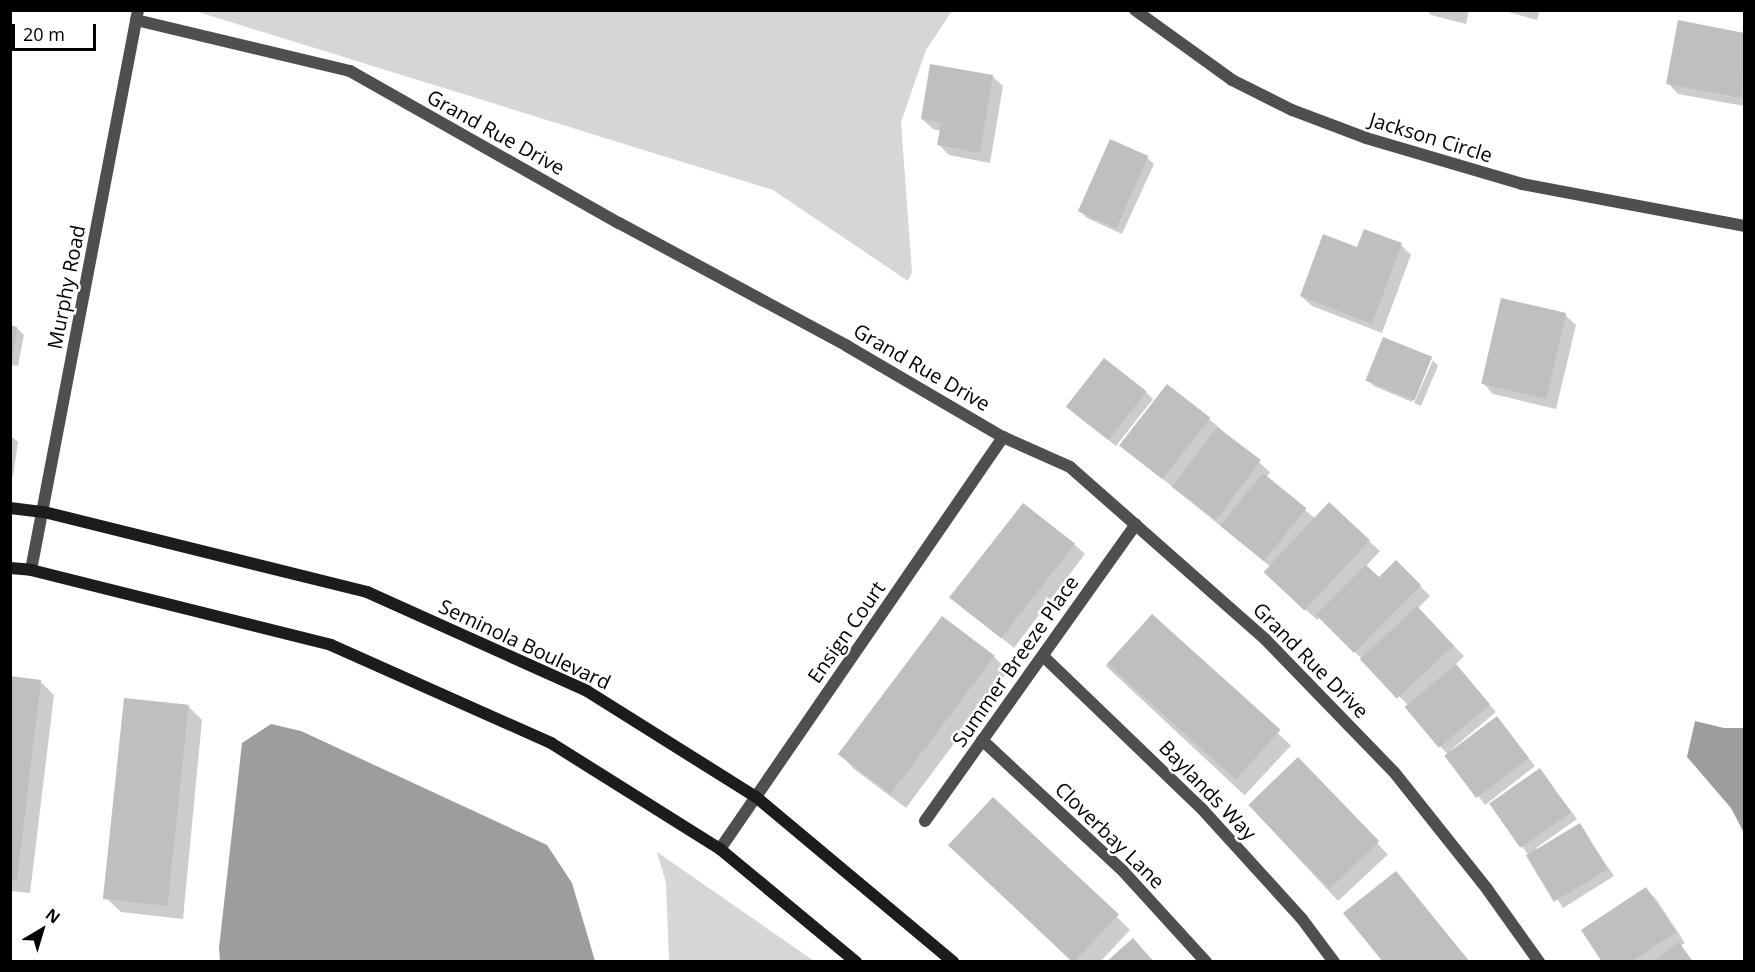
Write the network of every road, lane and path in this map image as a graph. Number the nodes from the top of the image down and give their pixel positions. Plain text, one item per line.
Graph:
1 (1135, 10) edge
2 (137, 15) edge
3 (1744, 226) edge
4 (1003, 437) junction
5 (10, 508) edge
6 (44, 512) junction
7 (1136, 524) junction
8 (10, 568) edge
9 (31, 570) junction
10 (1042, 656) junction
11 (982, 741) junction
12 (756, 797) junction
13 (925, 821) dead end
14 (720, 849) junction
15 (856, 962) edge
16 (953, 962) edge
17 (1206, 962) edge
18 (1334, 962) edge
19 (1539, 962) edge

1 - 3 street, Jackson Circle
2 - 4 street, Grand Rue Drive
2 - 6 street, Murphy Road
4 - 7 street, Grand Rue Drive
4 - 12 street, Ensign Court
5 - 6 main road, Seminola Boulevard
6 - 9 street, Murphy Road
6 - 12 main road, Seminola Boulevard
7 - 10 street, Summer Breeze Place
7 - 19 street, Grand Rue Drive
8 - 9 main road
9 - 14 main road
10 - 11 street, Summer Breeze Place
10 - 18 street, Baylands Way
11 - 13 street, Summer Breeze Place
11 - 17 street, Cloverbay Lane
12 - 14 street, Ensign Court
12 - 16 main road, Seminola Boulevard
14 - 15 main road

